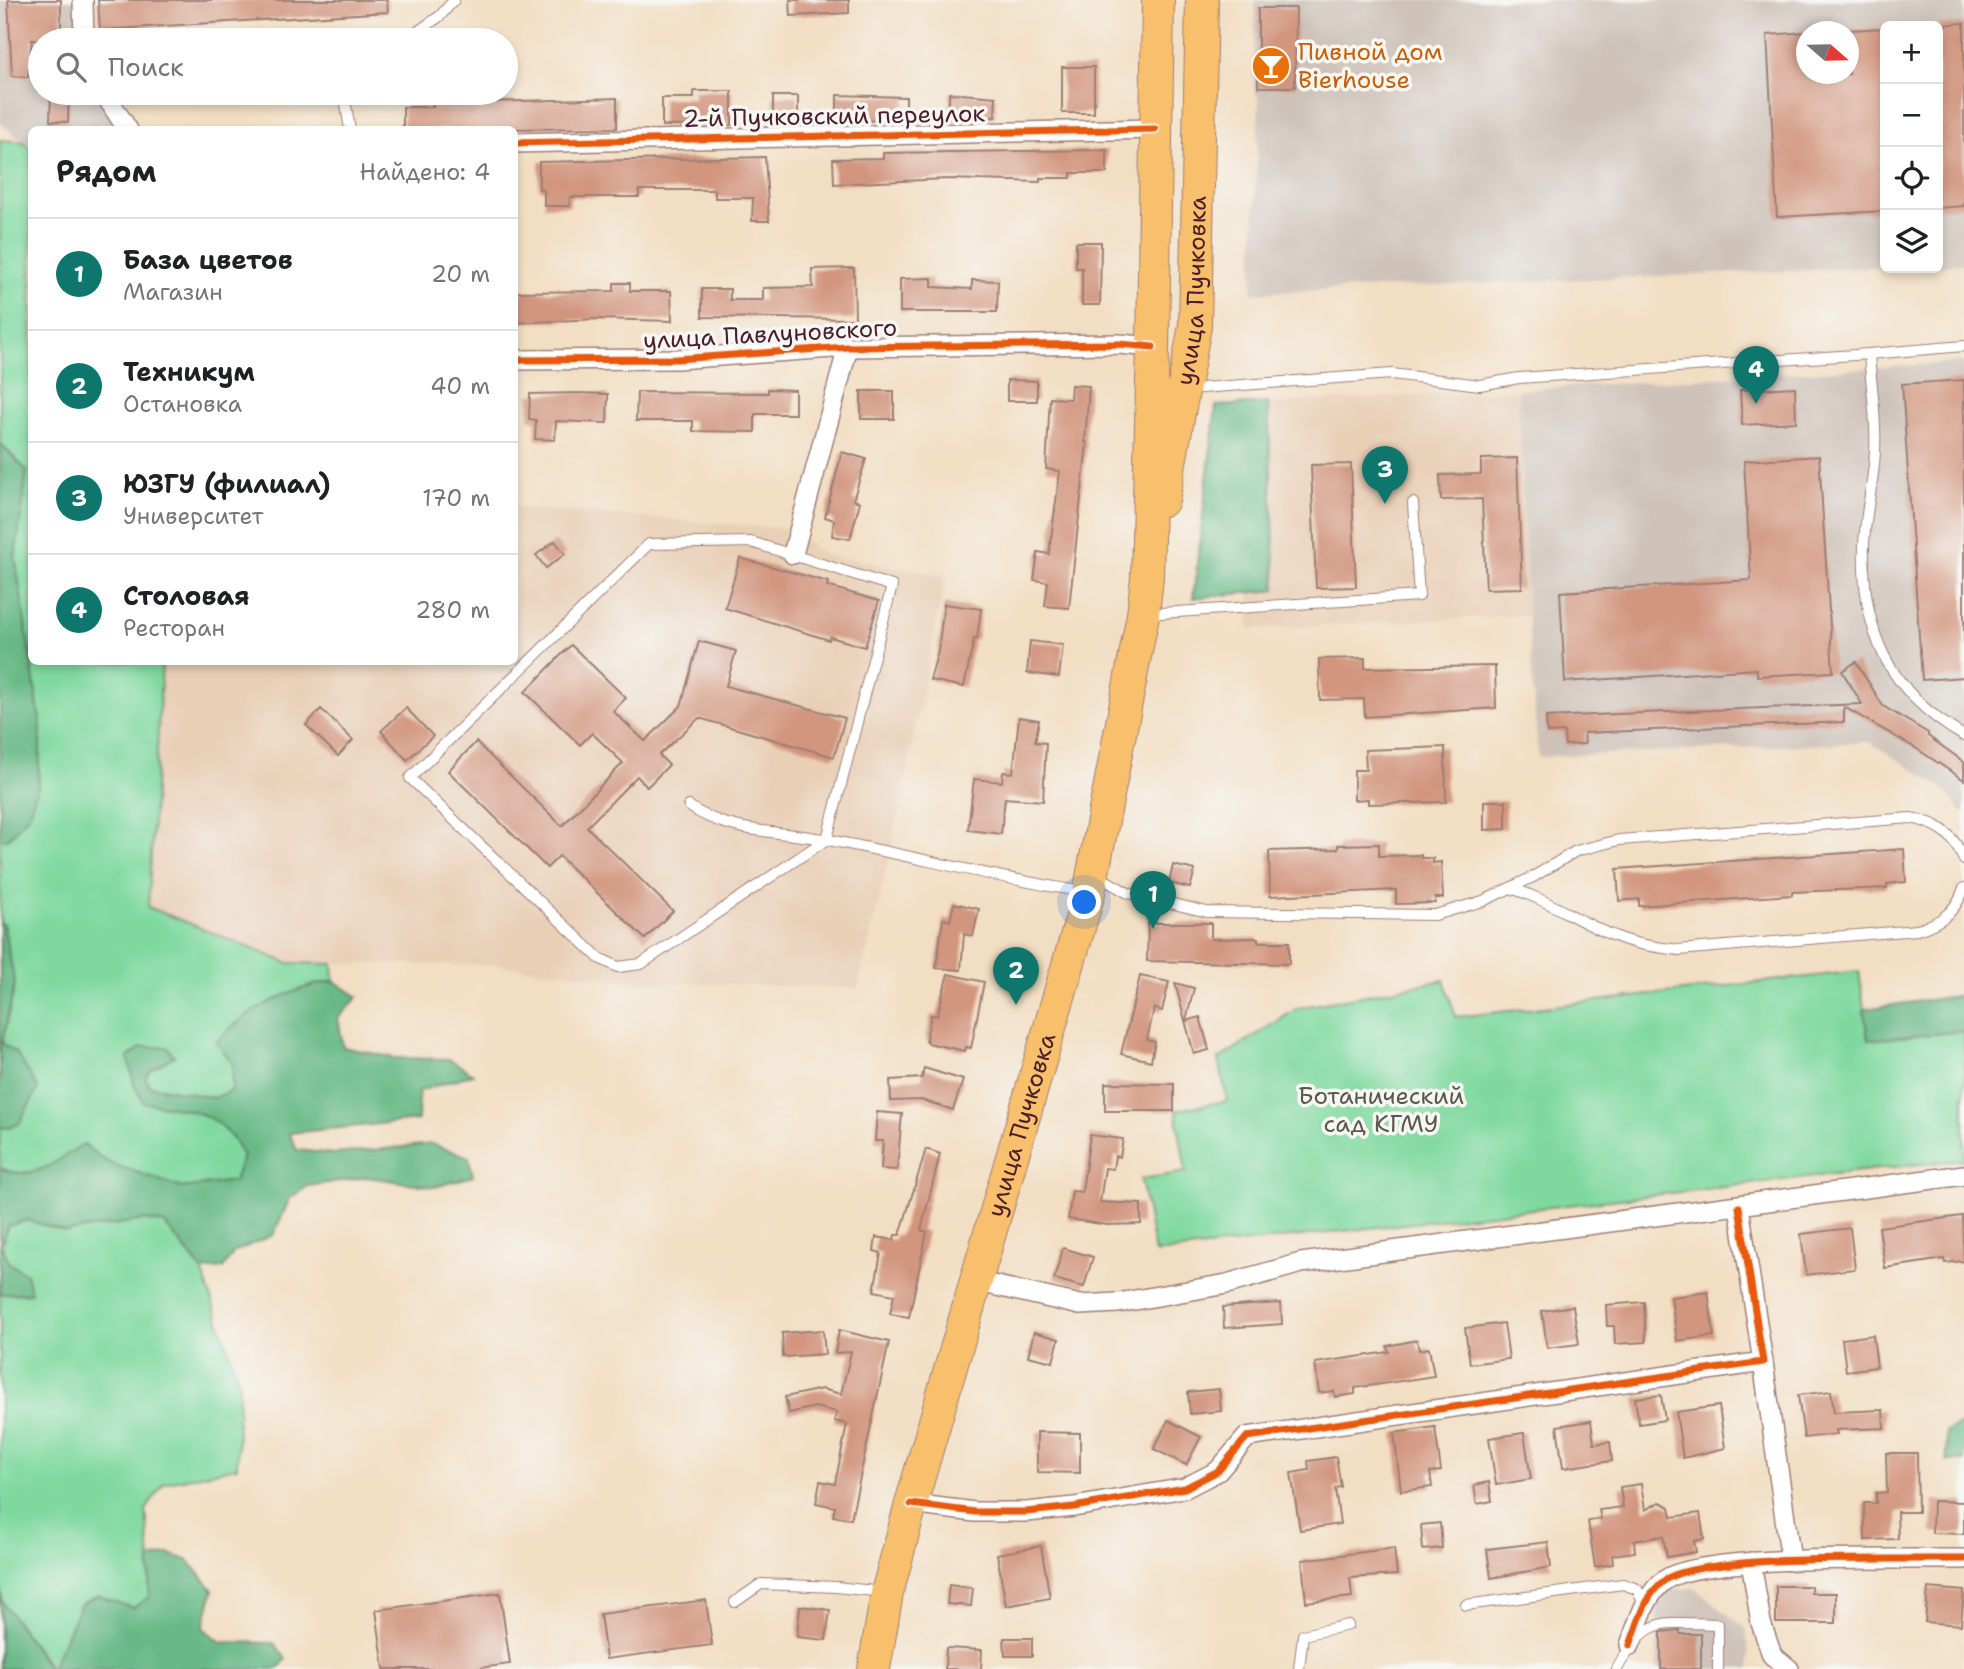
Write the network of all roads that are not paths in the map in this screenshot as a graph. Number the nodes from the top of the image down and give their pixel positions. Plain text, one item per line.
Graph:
1 (83, 0) edge
2 (454, 0) edge
3 (1158, 5) edge
4 (1202, 5) edge
5 (84, 28) edge
6 (423, 28) edge
7 (112, 105) edge
8 (346, 105) edge
9 (125, 126) edge
10 (349, 126) edge
11 (1155, 129) junction
12 (518, 143) edge
13 (1964, 345) edge
14 (848, 348) junction
15 (1870, 354) junction
16 (1153, 358) junction
17 (518, 360) edge
18 (1186, 380) junction
19 (1413, 503) dead end
20 (793, 554) junction
21 (1147, 576) junction
22 (1143, 615) junction
23 (1964, 736) edge
24 (689, 806) dead end
25 (827, 839) junction
26 (1964, 860) edge
27 (1092, 883) junction
28 (1510, 888) junction
29 (1964, 888) edge
30 (1964, 1175) edge
31 (1739, 1207) junction
32 (975, 1280) junction
33 (1763, 1363) junction
34 (911, 1504) junction
35 (1964, 1559) edge
36 (1791, 1561) junction
37 (1751, 1562) junction
38 (887, 1593) junction
39 (735, 1602) dead end
40 (1466, 1605) dead end
41 (1645, 1606) junction
42 (1348, 1625) dead end
43 (1630, 1645) junction
44 (874, 1669) edge
45 (1299, 1669) edge
46 (1617, 1669) edge
47 (1718, 1669) edge
48 (1789, 1669) edge

1 - 5 street
2 - 6 lane
3 - 4 main road
3 - 11 main road, улица Пучковка
4 - 18 main road, улица Пучковка
7 - 9 street
8 - 10 lane
11 - 12 street, 2-й Пучковский переулок
11 - 16 main road, улица Пучковка
13 - 15 lane
14 - 16 street, улица Павлуновского
14 - 17 street, улица Павлуновского
14 - 20 street
15 - 18 lane
15 - 23 lane
16 - 18 street, улица Павлуновского
16 - 21 main road, улица Пучковка
18 - 21 main road, улица Пучковка
19 - 22 lane
20 - 25 lane
20 - 25 lane
21 - 22 main road, улица Пучковка
22 - 27 main road, улица Пучковка
24 - 25 lane
25 - 27 lane
26 - 28 lane
27 - 28 lane
27 - 32 main road, улица Пучковка
28 - 29 lane
30 - 31 street
31 - 32 street
31 - 33 street
32 - 34 main road, улица Пучковка
33 - 34 street
33 - 36 street
34 - 38 main road, улица Пучковка
35 - 36 street
36 - 37 street
37 - 41 street
37 - 48 street
38 - 39 lane
38 - 44 main road, улица Пучковка
40 - 41 lane
41 - 43 street
42 - 45 lane
43 - 46 lane
43 - 47 lane

